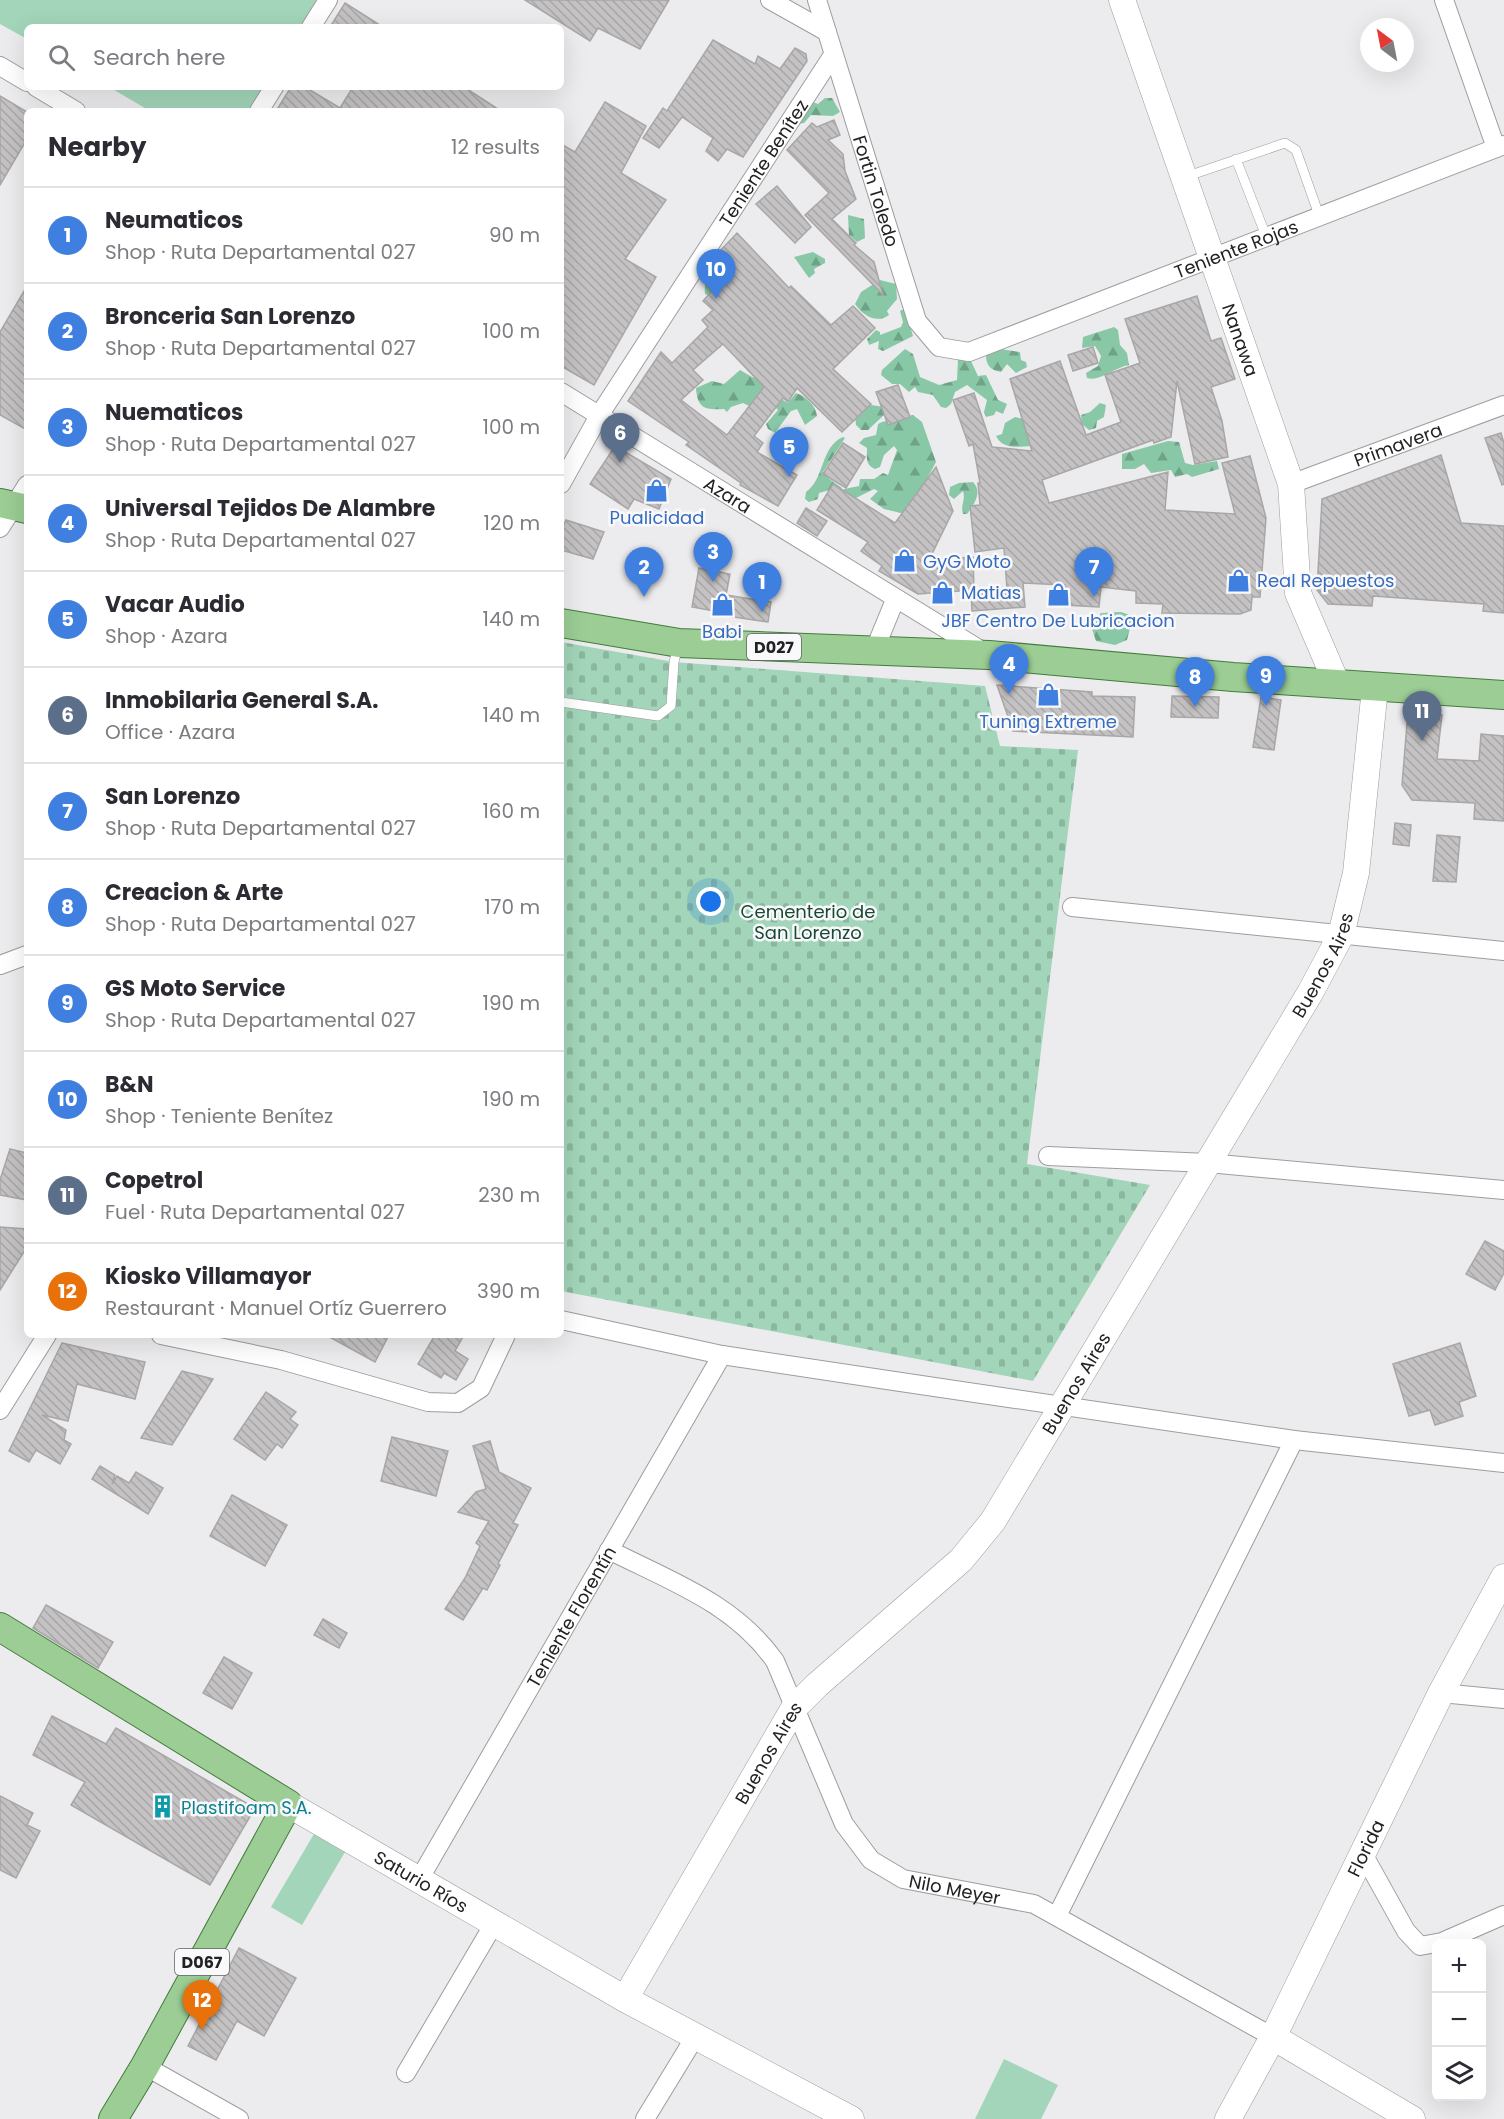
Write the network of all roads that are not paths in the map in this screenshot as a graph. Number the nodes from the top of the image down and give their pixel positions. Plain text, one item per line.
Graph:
1 (328, 0) edge
2 (770, 0) edge
3 (817, 0) edge
4 (1122, 0) edge
5 (1444, 0) edge
6 (313, 24) edge
7 (826, 32) junction
8 (832, 55) junction
9 (0, 66) edge
10 (24, 80) edge
11 (41, 90) edge
12 (272, 90) edge
13 (71, 108) edge
14 (261, 108) edge
15 (1500, 147) edge
16 (1236, 159) junction
17 (1185, 177) junction
18 (1319, 215) junction
19 (1266, 236) junction
20 (1212, 258) junction
21 (969, 352) joint
22 (564, 394) edge
23 (1504, 405) edge
24 (600, 414) junction
25 (564, 479) edge
26 (1291, 484) junction
27 (895, 600) junction
28 (564, 624) edge
29 (679, 643) junction
30 (874, 651) junction
31 (989, 655) junction
32 (1337, 684) junction
33 (1375, 688) junction
34 (1504, 695) edge
35 (564, 702) edge
36 (1072, 907) dead end
37 (1341, 935) junction
38 (1504, 951) edge
39 (24, 956) edge
40 (0, 965) edge
41 (1048, 1156) dead end
42 (1208, 1163) junction
43 (1504, 1190) edge
44 (564, 1321) edge
45 (45, 1338) edge
46 (176, 1338) edge
47 (505, 1338) edge
48 (722, 1355) junction
49 (1063, 1407) junction
50 (0, 1410) edge
51 (1294, 1440) junction
52 (1504, 1463) edge
53 (609, 1550) junction
54 (1504, 1577) edge
55 (0, 1627) edge
56 (1441, 1693) junction
57 (1504, 1700) edge
58 (794, 1708) junction
59 (288, 1804) junction
60 (1362, 1852) junction
61 (420, 1878) junction
62 (1504, 1915) edge
63 (1057, 1916) junction
64 (495, 1922) junction
65 (625, 1999) junction
66 (696, 2037) junction
67 (1273, 2037) junction
68 (145, 2066) junction
69 (406, 2073) dead end
70 (113, 2119) edge
71 (239, 2119) edge
72 (645, 2119) edge
73 (851, 2119) edge
74 (1228, 2119) edge
75 (1412, 2119) edge

1 - 6 street
2 - 7 street
3 - 7 street, Fortin Toledo
4 - 17 street, Nanawa
5 - 15 street
7 - 8 street, Fortin Toledo
8 - 21 street, Fortin Toledo
8 - 24 street, Teniente Benítez
9 - 10 street
11 - 13 street
12 - 14 street
15 - 18 street, Teniente Rojas
16 - 17 lane
16 - 18 lane
16 - 19 lane
17 - 20 street, Nanawa
18 - 19 street, Teniente Rojas
19 - 20 street, Teniente Rojas
20 - 21 street, Teniente Rojas
20 - 26 street, Nanawa
22 - 24 street, Azara
23 - 26 street, Primavera
24 - 25 street, Teniente Benítez
24 - 27 street, Azara
26 - 32 street, Nanawa
27 - 30 street
27 - 31 street, Azara
28 - 29 main road, D027
29 - 30 main road, D027
29 - 35 lane
30 - 31 main road, D027
31 - 32 main road, D027
32 - 33 main road, D027
33 - 34 main road, D027
33 - 37 street, Buenos Aires
36 - 37 street
37 - 38 street
37 - 42 street, Buenos Aires
39 - 40 street
41 - 42 street
42 - 43 street
42 - 49 street, Buenos Aires
44 - 48 street
45 - 50 street
46 - 47 street
48 - 49 street
48 - 53 street, Teniente Florentín
49 - 51 street
49 - 58 street, Buenos Aires
51 - 52 street
51 - 63 street
53 - 58 street, Nilo Meyer
53 - 61 street, Teniente Florentín
54 - 56 street, Florida
55 - 59 main road, Saturio Ríos
56 - 57 street
56 - 60 street, Florida
58 - 63 street, Nilo Meyer
58 - 65 street, Buenos Aires
59 - 61 street, Saturio Ríos
59 - 68 main road, D067
60 - 62 street
60 - 67 street, Florida
61 - 64 street, Saturio Ríos
63 - 67 street, Nilo Meyer
64 - 65 street, Saturio Ríos
64 - 69 street
65 - 66 street, Saturio Ríos
66 - 72 street
66 - 73 street, Saturio Ríos
67 - 74 street, Florida
67 - 75 street, Nilo Meyer
68 - 70 main road, D067
68 - 71 street

